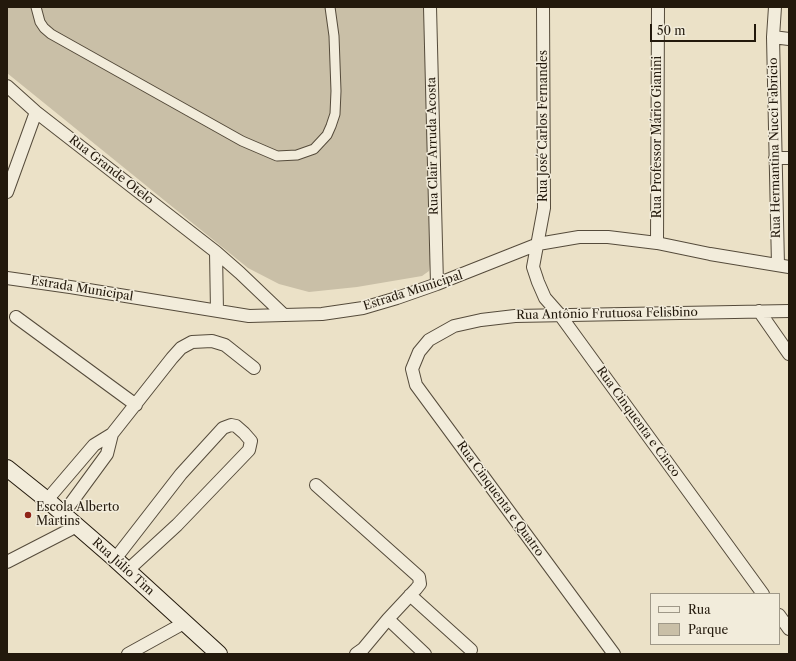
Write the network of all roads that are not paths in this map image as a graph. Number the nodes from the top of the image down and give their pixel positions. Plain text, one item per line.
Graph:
1 (36, 7) edge
2 (330, 7) edge
3 (430, 7) edge
4 (543, 7) edge
5 (658, 7) edge
6 (775, 7) edge
7 (773, 37) junction
8 (789, 39) edge
9 (7, 86) edge
10 (36, 112) junction
11 (775, 158) junction
12 (789, 158) edge
13 (7, 192) edge
14 (657, 243) junction
15 (538, 244) junction
16 (216, 252) junction
17 (784, 266) edge
18 (7, 278) edge
19 (437, 284) junction
20 (216, 311) junction
21 (759, 311) junction
22 (789, 311) edge
23 (284, 315) junction
24 (560, 315) junction
25 (16, 317) dead end
26 (429, 340) joint
27 (789, 354) edge
28 (254, 368) dead end
29 (136, 405) junction
30 (112, 434) junction
31 (7, 468) edge
32 (316, 485) dead end
33 (48, 500) junction
34 (63, 514) junction
35 (77, 526) junction
36 (115, 559) junction
37 (7, 562) edge
38 (128, 570) junction
39 (762, 593) edge
40 (410, 595) junction
41 (780, 616) edge
42 (388, 619) junction
43 (184, 623) junction
44 (789, 629) edge
45 (471, 650) dead end
46 (360, 652) edge
47 (128, 654) edge
48 (219, 654) edge
49 (425, 654) edge
50 (614, 654) edge

1 - 2 street
3 - 19 street, Rua Clair Arruda Acosta
4 - 15 street, Rua José Carlos Fernandes
5 - 14 street, Rua Professor Mário Gianini
6 - 7 street, Rua Hermantina Nucci Fabrício
7 - 8 street
7 - 11 street, Rua Hermantina Nucci Fabrício
9 - 10 street, Rua Grande Otelo
10 - 13 street
10 - 16 street, Rua Grande Otelo
11 - 12 street
11 - 17 street, Rua Hermantina Nucci Fabrício
14 - 15 street, Estrada Municipal
14 - 17 street, Estrada Municipal
15 - 19 street, Estrada Municipal
15 - 24 street, Rua Cinquenta e Cinco
16 - 20 street
16 - 23 street, Rua Grande Otelo
18 - 20 street, Estrada Municipal
19 - 23 street, Estrada Municipal
20 - 23 street, Estrada Municipal
21 - 22 street, Rua Antônio Frutuosa Felisbino
21 - 24 street, Rua Antônio Frutuosa Felisbino
21 - 27 street
24 - 26 street, Rua Antônio Frutuosa Felisbino
24 - 39 street, Rua Cinquenta e Cinco
25 - 29 street
26 - 50 street, Rua Cinquenta e Quatro
28 - 29 street
29 - 30 street
30 - 33 street
30 - 34 street
31 - 33 main road, Rua Júlio Tim
32 - 40 street
33 - 34 main road, Rua Júlio Tim
34 - 35 main road, Rua Júlio Tim
35 - 36 main road, Rua Júlio Tim
35 - 37 street
36 - 38 main road, Rua Júlio Tim
36 - 38 street
38 - 43 main road, Rua Júlio Tim
40 - 42 street
40 - 45 street
41 - 44 street
42 - 46 street
42 - 49 street
43 - 47 street
43 - 48 main road, Rua Júlio Tim

